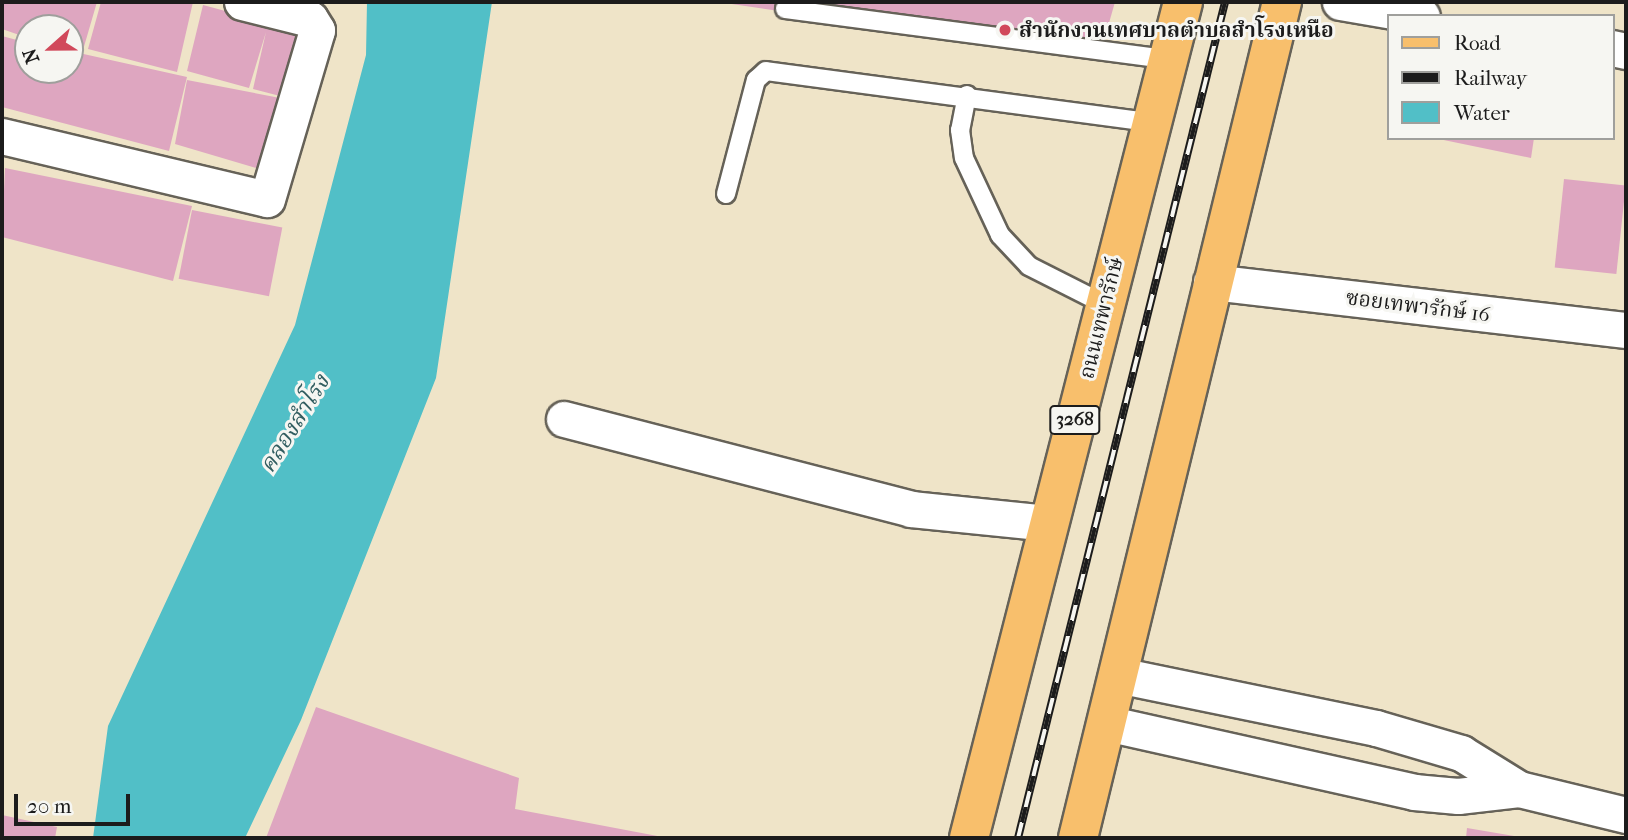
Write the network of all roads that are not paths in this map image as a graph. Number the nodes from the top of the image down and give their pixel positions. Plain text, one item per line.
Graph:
1 (242, 2) edge
2 (1182, 2) edge
3 (1282, 2) edge
4 (1340, 2) edge
5 (785, 9) dead end
6 (1410, 14) edge
7 (1166, 59) junction
8 (967, 95) junction
9 (1150, 122) junction
10 (2, 136) edge
11 (726, 194) dead end
12 (1211, 282) junction
13 (1104, 304) junction
14 (1626, 330) edge
15 (564, 419) dead end
16 (1049, 523) junction
17 (1118, 675) junction
18 (1106, 723) junction
19 (1519, 789) junction
20 (1626, 815) edge
21 (969, 838) edge
22 (1077, 838) edge

1 - 10 street
2 - 7 main road, ถนนเทพารักษ์ / 3268
3 - 12 main road
4 - 6 street
5 - 7 lane
7 - 9 main road, ถนนเทพารักษ์ / 3268
8 - 9 lane
8 - 11 lane
8 - 13 lane
9 - 13 main road, ถนนเทพารักษ์ / 3268
12 - 14 street, ซอยเทพารักษ์ 16
12 - 17 main road
13 - 16 main road, ถนนเทพารักษ์ / 3268
15 - 16 street
16 - 21 main road, ถนนเทพารักษ์ / 3268
17 - 18 main road
17 - 19 street
18 - 19 street
18 - 22 main road
19 - 20 street

